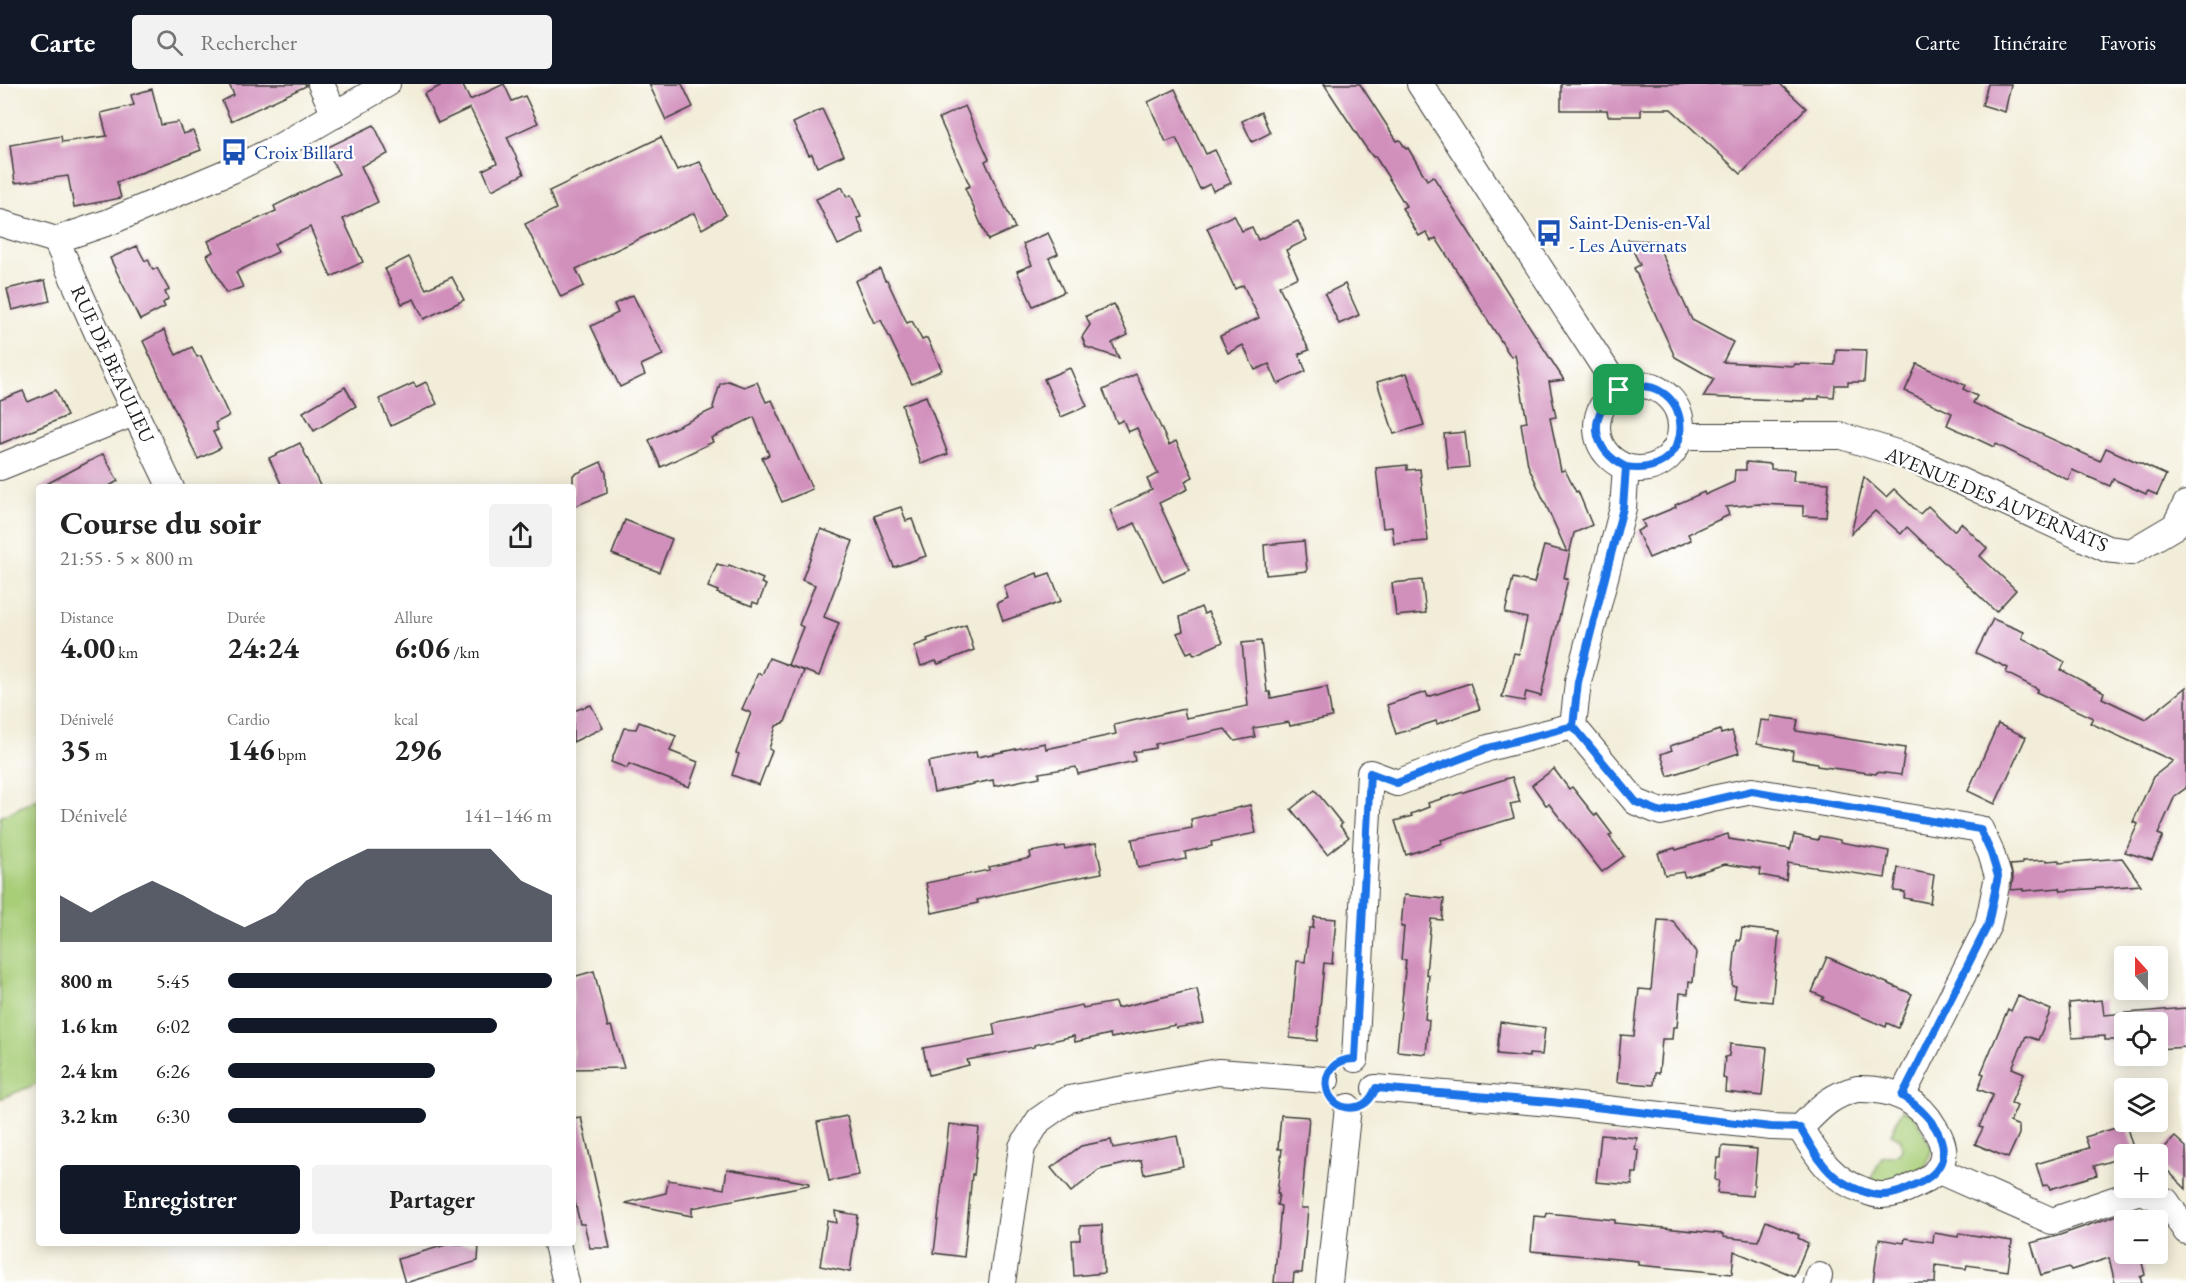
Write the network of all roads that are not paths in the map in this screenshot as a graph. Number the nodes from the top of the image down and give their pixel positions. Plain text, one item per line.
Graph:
1 (321, 84) edge
2 (387, 84) edge
3 (1420, 84) edge
4 (335, 115) junction
5 (0, 223) edge
6 (56, 240) junction
7 (1619, 390) junction
8 (136, 412) junction
9 (1681, 436) junction
10 (0, 467) edge
11 (1626, 467) junction
12 (169, 484) edge
13 (2182, 522) edge
14 (1573, 726) junction
15 (1355, 1059) junction
16 (1326, 1080) junction
17 (1376, 1088) junction
18 (1902, 1096) junction
19 (1348, 1107) junction
20 (1800, 1128) junction
21 (1937, 1170) junction
22 (2186, 1231) edge
23 (557, 1246) edge
24 (566, 1283) edge
25 (1002, 1283) edge
26 (1329, 1283) edge

1 - 4 street
2 - 4 street
3 - 7 street
4 - 6 street
5 - 6 street
6 - 8 street, RUE DE BEAULIEU
7 - 9 street
7 - 11 street
8 - 10 street
8 - 12 street, RUE DE BEAULIEU
9 - 11 street
9 - 13 street, AVENUE DES AUVERNATS
11 - 14 street
14 - 15 street
14 - 18 street
15 - 16 street
15 - 17 street
16 - 19 street
16 - 25 street
17 - 19 street
17 - 20 street
18 - 20 street
18 - 21 street
19 - 26 street
20 - 21 street
21 - 22 street
23 - 24 street

